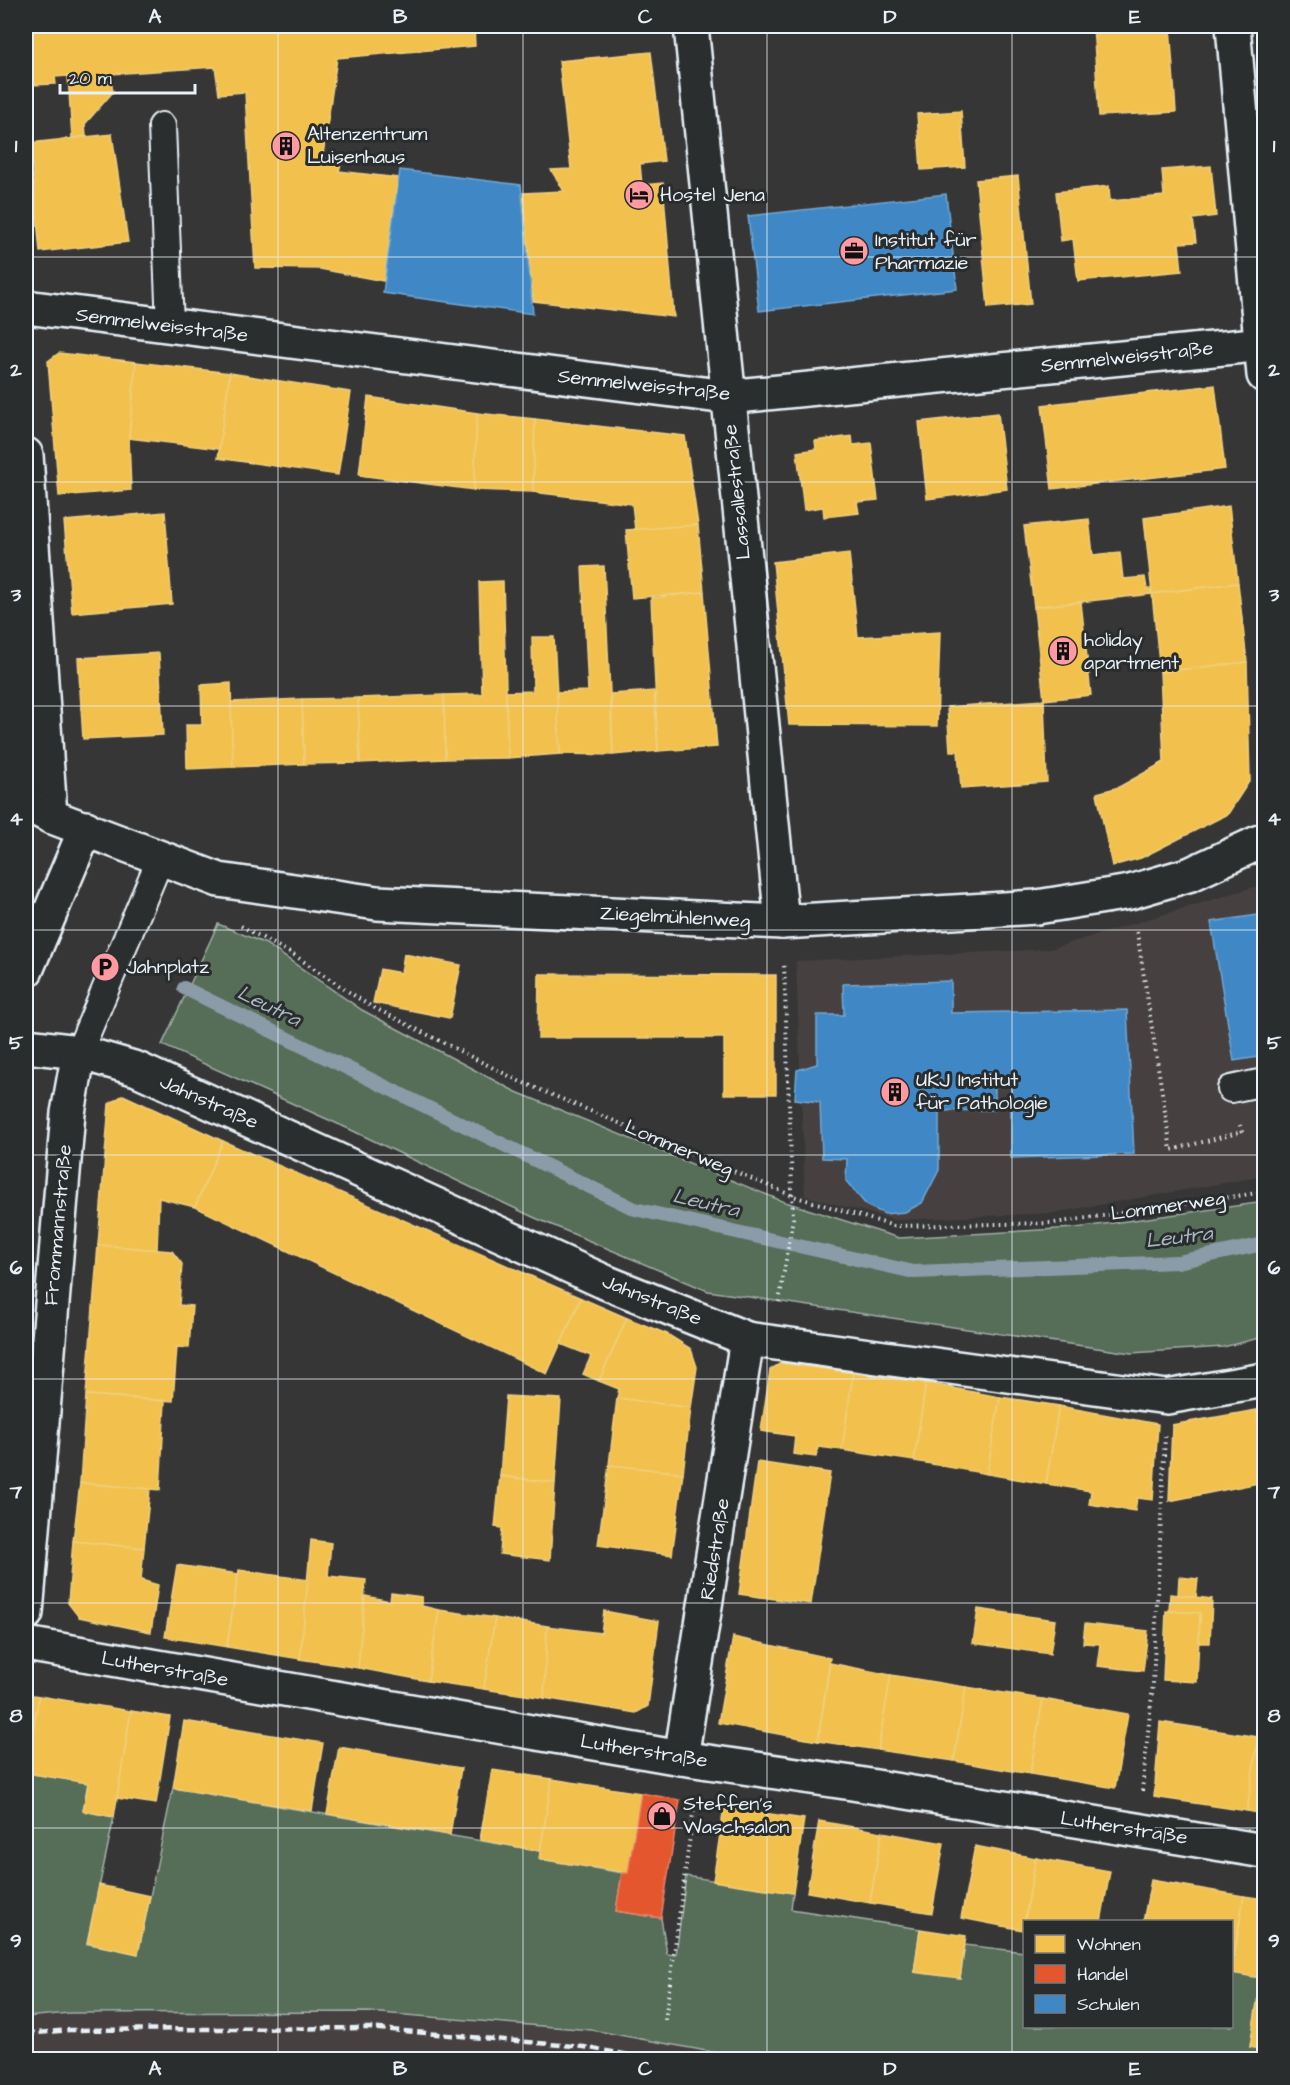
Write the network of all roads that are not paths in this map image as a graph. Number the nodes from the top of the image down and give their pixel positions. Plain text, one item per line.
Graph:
1 (691, 26) edge
2 (1233, 26) edge
3 (162, 126) dead end
4 (26, 307) edge
5 (170, 326) junction
6 (1264, 354) edge
7 (727, 397) junction
8 (26, 455) edge
9 (38, 810) edge
10 (86, 828) junction
11 (1264, 840) edge
12 (161, 857) junction
13 (782, 922) junction
14 (26, 970) edge
15 (26, 1046) edge
16 (79, 1052) junction
17 (1264, 1082) edge
18 (1231, 1089) road end
19 (747, 1339) junction
20 (1264, 1380) edge
21 (26, 1613) edge
22 (26, 1644) edge
23 (681, 1758) junction
24 (1264, 1851) edge

1 - 7 street, Lassallestraße
2 - 6 street
3 - 5 lane
4 - 5 street, Semmelweisstraße
5 - 7 street, Semmelweisstraße
6 - 7 street, Semmelweisstraße
7 - 13 street, Lassallestraße
8 - 9 street
9 - 10 street
10 - 12 street, Ziegelmühlenweg
10 - 14 street
11 - 13 street, Ziegelmühlenweg
12 - 13 street, Ziegelmühlenweg
12 - 16 lane
15 - 16 street, Jahnstraße
16 - 19 street, Jahnstraße
16 - 21 street, Frommannstraße
17 - 18 lane
19 - 20 street, Jahnstraße
19 - 23 street, Riedstraße
22 - 23 street, Lutherstraße
23 - 24 street, Lutherstraße

